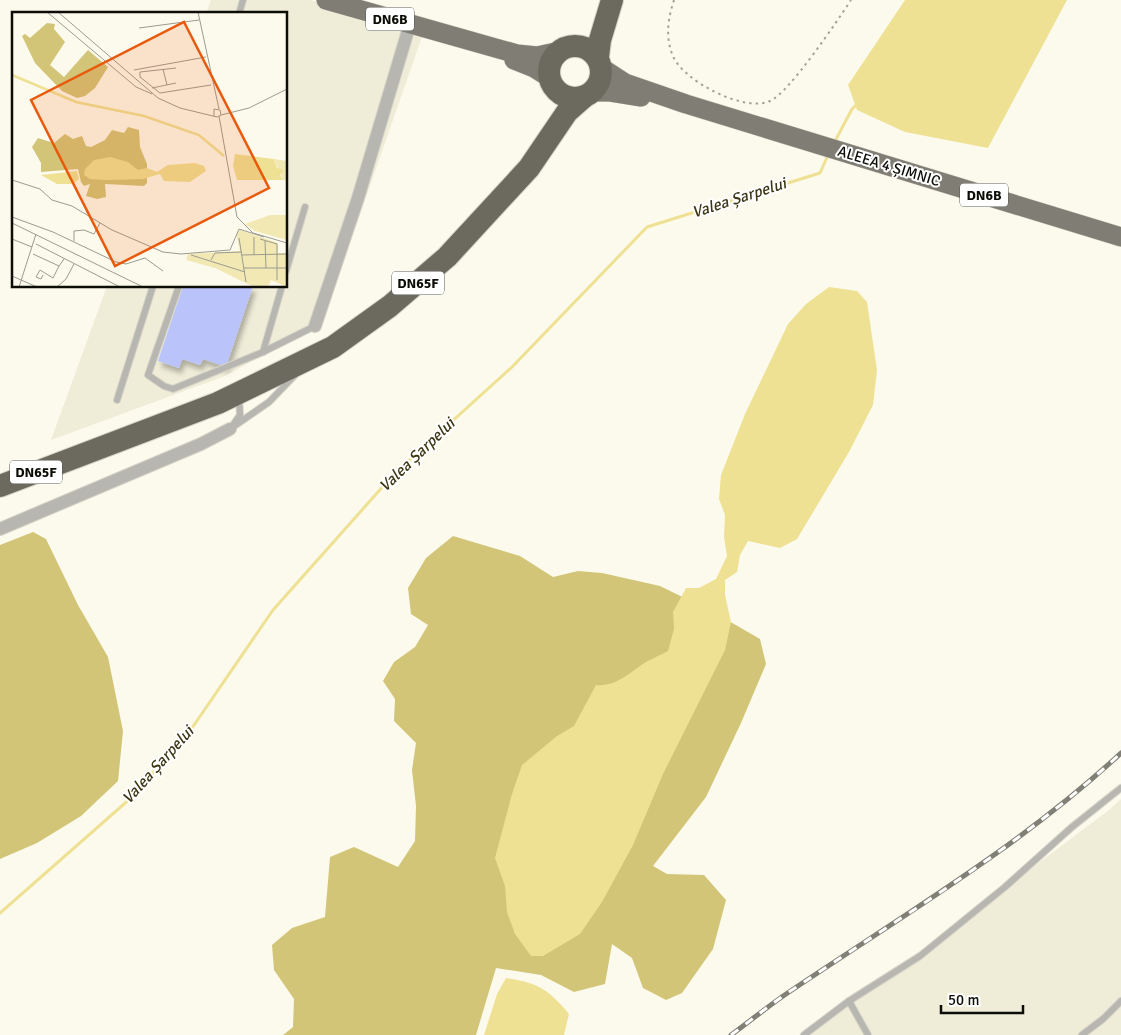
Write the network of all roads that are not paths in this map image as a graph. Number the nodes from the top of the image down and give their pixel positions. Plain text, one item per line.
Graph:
1 (326, 0) edge
2 (600, 0) edge
3 (612, 0) edge
4 (410, 24) junction
5 (455, 37) junction
6 (567, 48) junction
7 (600, 62) junction
8 (551, 82) junction
9 (588, 95) junction
10 (686, 104) junction
11 (509, 189) junction
12 (304, 208) dead end
13 (1121, 237) edge
14 (288, 261) edge
15 (152, 288) edge
16 (178, 288) edge
17 (281, 288) edge
18 (315, 326) joint
19 (263, 352) junction
20 (311, 358) junction
21 (238, 394) junction
22 (117, 400) dead end
23 (230, 429) junction
24 (0, 486) edge
25 (0, 529) edge
26 (1121, 788) edge
27 (849, 1001) junction
28 (1121, 1001) edge
29 (804, 1035) edge
30 (868, 1035) edge
31 (1082, 1035) edge

1 - 4 main road, DN6B
2 - 6 highway
3 - 7 highway
4 - 5 main road, DN6B
4 - 18 street
5 - 6 main road, DN6B
5 - 8 main road, DN6B
6 - 7 highway, DN6B
6 - 8 highway
7 - 9 highway
7 - 10 main road, ALEEA 4 ȘIMNIC / DN6B
8 - 9 highway, DN6B
8 - 11 highway, DN65F
9 - 10 main road, ALEEA 4 ȘIMNIC / DN6B
9 - 11 highway, DN65F
10 - 13 main road, ALEEA 4 ȘIMNIC / DN6B
11 - 20 highway, DN65F
12 - 14 lane
15 - 22 lane
16 - 19 lane
17 - 19 lane
18 - 19 lane
20 - 21 highway, DN65F
20 - 23 lane
21 - 23 lane
21 - 24 highway, DN65F
23 - 25 street
26 - 27 lane
27 - 29 lane
27 - 30 lane
28 - 31 lane

